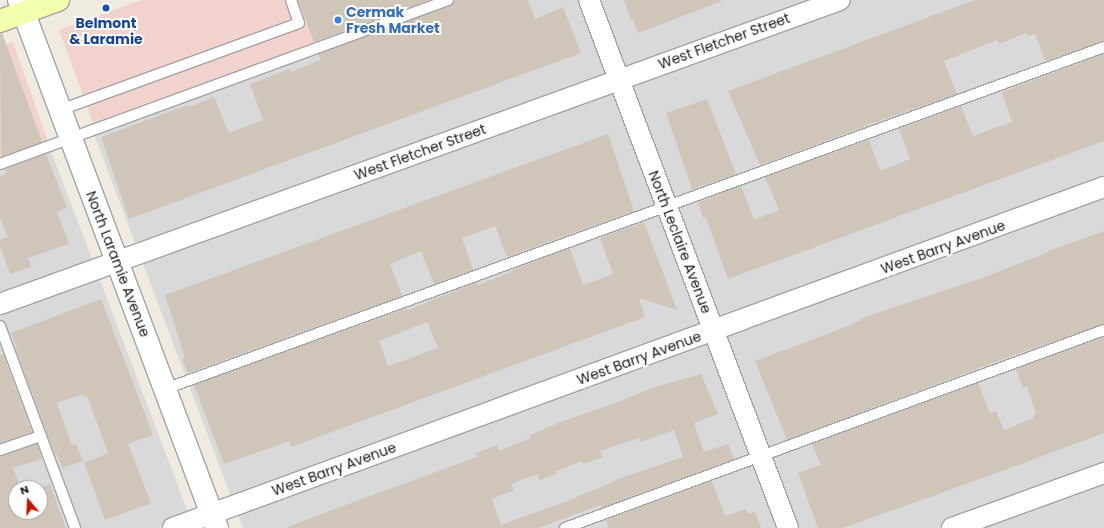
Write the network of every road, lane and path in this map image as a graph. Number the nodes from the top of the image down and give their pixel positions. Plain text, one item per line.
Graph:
1 (58, 0) edge
2 (290, 0) edge
3 (448, 0) edge
4 (589, 0) edge
5 (840, 0) edge
6 (21, 6) edge
7 (0, 21) edge
8 (1104, 47) edge
9 (619, 80) junction
10 (60, 110) junction
11 (71, 138) junction
12 (0, 164) edge
13 (1104, 187) edge
14 (666, 205) junction
15 (117, 261) junction
16 (0, 304) edge
17 (0, 326) edge
18 (1104, 330) edge
19 (714, 331) junction
20 (165, 389) junction
21 (41, 436) junction
22 (0, 450) edge
23 (761, 456) junction
24 (1104, 473) edge
25 (215, 521) edge
26 (75, 528) edge
27 (173, 528) edge
28 (565, 528) edge
29 (788, 528) edge
30 (952, 528) edge

1 - 6 main road
2 - 10 lane
3 - 11 lane
4 - 9 street, North Leclaire Avenue
5 - 9 street, West Fletcher Street
6 - 7 main road
6 - 10 street, North Laramie Avenue
8 - 14 lane
9 - 14 street, North Leclaire Avenue
9 - 15 street, West Fletcher Street
10 - 11 street, North Laramie Avenue
11 - 12 lane
11 - 15 street, North Laramie Avenue
13 - 19 street, West Barry Avenue
14 - 19 street, North Leclaire Avenue
14 - 20 lane
15 - 16 street, West Fletcher Street
15 - 20 street, North Laramie Avenue
17 - 21 lane
18 - 23 lane
19 - 23 street, North Leclaire Avenue
19 - 25 street, West Barry Avenue
20 - 25 street, North Laramie Avenue
21 - 22 lane
21 - 26 lane
23 - 28 lane
23 - 29 street, North Leclaire Avenue
24 - 30 street
25 - 27 street, West Barry Avenue

